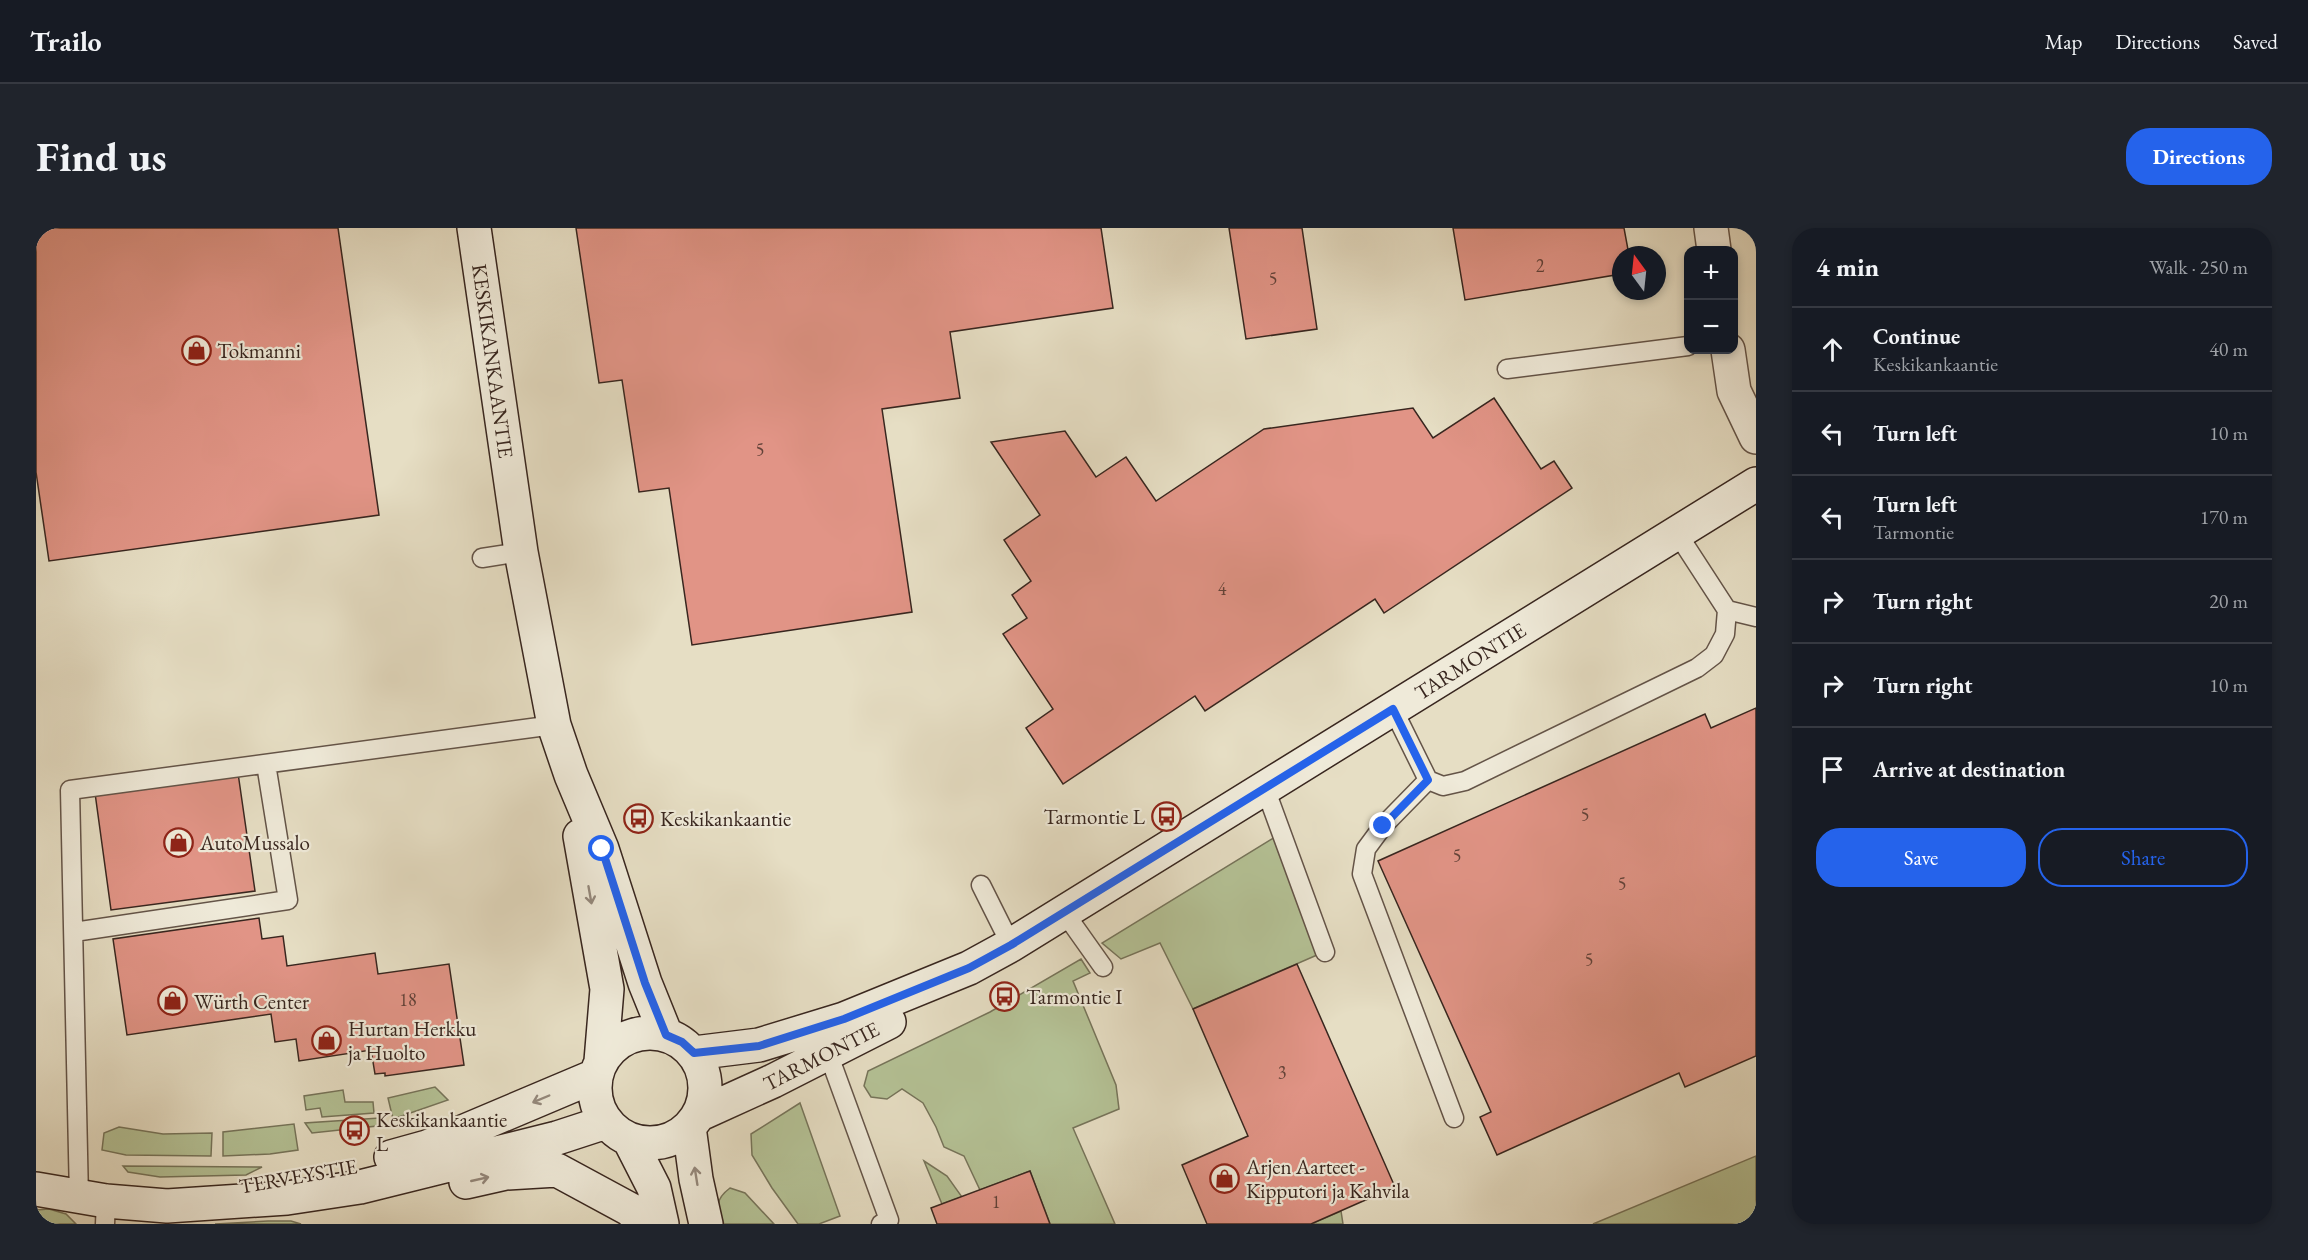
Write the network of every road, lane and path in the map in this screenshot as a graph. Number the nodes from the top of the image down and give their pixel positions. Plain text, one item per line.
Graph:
1 (474, 228) edge
2 (1711, 228) edge
3 (1713, 246) edge
4 (1684, 347) edge
5 (1729, 354) edge
6 (1507, 369) dead end
7 (1756, 437) edge
8 (1756, 484) edge
9 (1677, 533) junction
10 (521, 552) junction
11 (482, 558) dead end
12 (1727, 610) junction
13 (1756, 617) edge
14 (1393, 709) junction
15 (554, 725) junction
16 (266, 764) junction
17 (571, 775) junction
18 (1428, 780) junction
19 (1265, 788) junction
20 (981, 885) dead end
21 (1064, 912) junction
22 (74, 932) junction
23 (1011, 945) junction
24 (1325, 952) dead end
25 (1103, 967) dead end
26 (969, 968) junction
27 (666, 1035) junction
28 (694, 1053) junction
29 (828, 1053) junction
30 (598, 1069) junction
31 (1455, 1118) dead end
32 (693, 1121) junction
33 (617, 1131) junction
34 (36, 1189) edge
35 (97, 1208) edge
36 (166, 1210) edge
37 (642, 1224) edge
38 (662, 1224) edge
39 (706, 1224) edge
40 (881, 1224) edge

1 - 10 street, KESKIKANKAANTIE
2 - 3 street
4 - 6 lane
5 - 7 street
8 - 9 street, TARMONTIE
9 - 12 lane
9 - 14 street, TARMONTIE
10 - 11 lane
10 - 15 street, KESKIKANKAANTIE
12 - 13 lane
12 - 18 lane
14 - 18 lane
14 - 19 street, TARMONTIE
15 - 16 lane
15 - 17 street, KESKIKANKAANTIE
16 - 22 lane
16 - 22 lane
17 - 27 street, KESKIKANKAANTIE
17 -> 30 street, KESKIKANKAANTIE
18 - 31 lane
19 - 21 street, TARMONTIE
19 - 24 lane
20 - 23 lane
21 - 23 street, TARMONTIE
21 - 25 lane
22 - 35 lane
23 - 26 street, TARMONTIE
26 - 28 street, TARMONTIE
26 - 29 street, TARMONTIE
27 - 28 street
27 - 30 street
28 - 32 street
29 - 32 street, TARMONTIE
29 - 40 lane
30 - 33 street
30 -> 36 street, TERVEYSTIE
32 - 33 street
39 -> 32 street
33 - 36 street, TERVEYSTIE
33 - 38 street
34 - 35 street, TERVEYSTIE
35 - 36 street, TERVEYSTIE
36 -> 37 street, TERVEYSTIE

